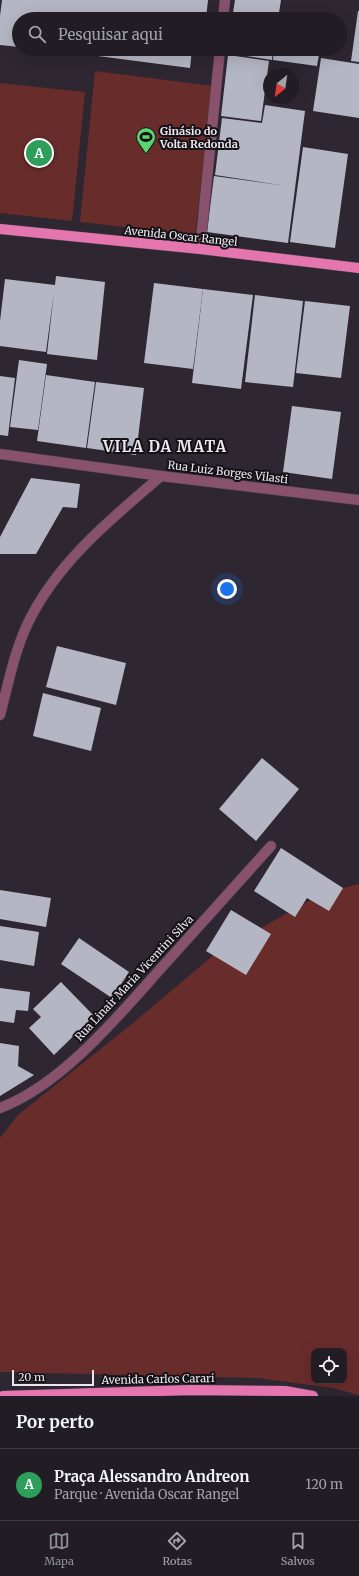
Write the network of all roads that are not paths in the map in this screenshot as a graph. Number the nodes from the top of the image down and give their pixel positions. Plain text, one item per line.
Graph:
1 (225, 0) edge
2 (224, 12) edge
3 (219, 56) edge
4 (0, 229) edge
5 (200, 249) junction
6 (359, 268) edge
7 (0, 454) edge
8 (161, 476) junction
9 (359, 500) edge
10 (0, 715) edge
11 (271, 846) dead end
12 (0, 1108) edge
13 (3, 1396) edge
14 (313, 1396) edge

1 - 2 street
3 - 5 street
4 - 5 main road, Avenida Oscar Rangel
5 - 6 main road, Avenida Oscar Rangel
7 - 8 street, Rua Luiz Borges Vilasti
8 - 9 street, Rua Luiz Borges Vilasti
8 - 10 street
11 - 12 street, Rua Linair Maria Vicentini Silva
13 - 14 main road, Avenida Carlos Carari

